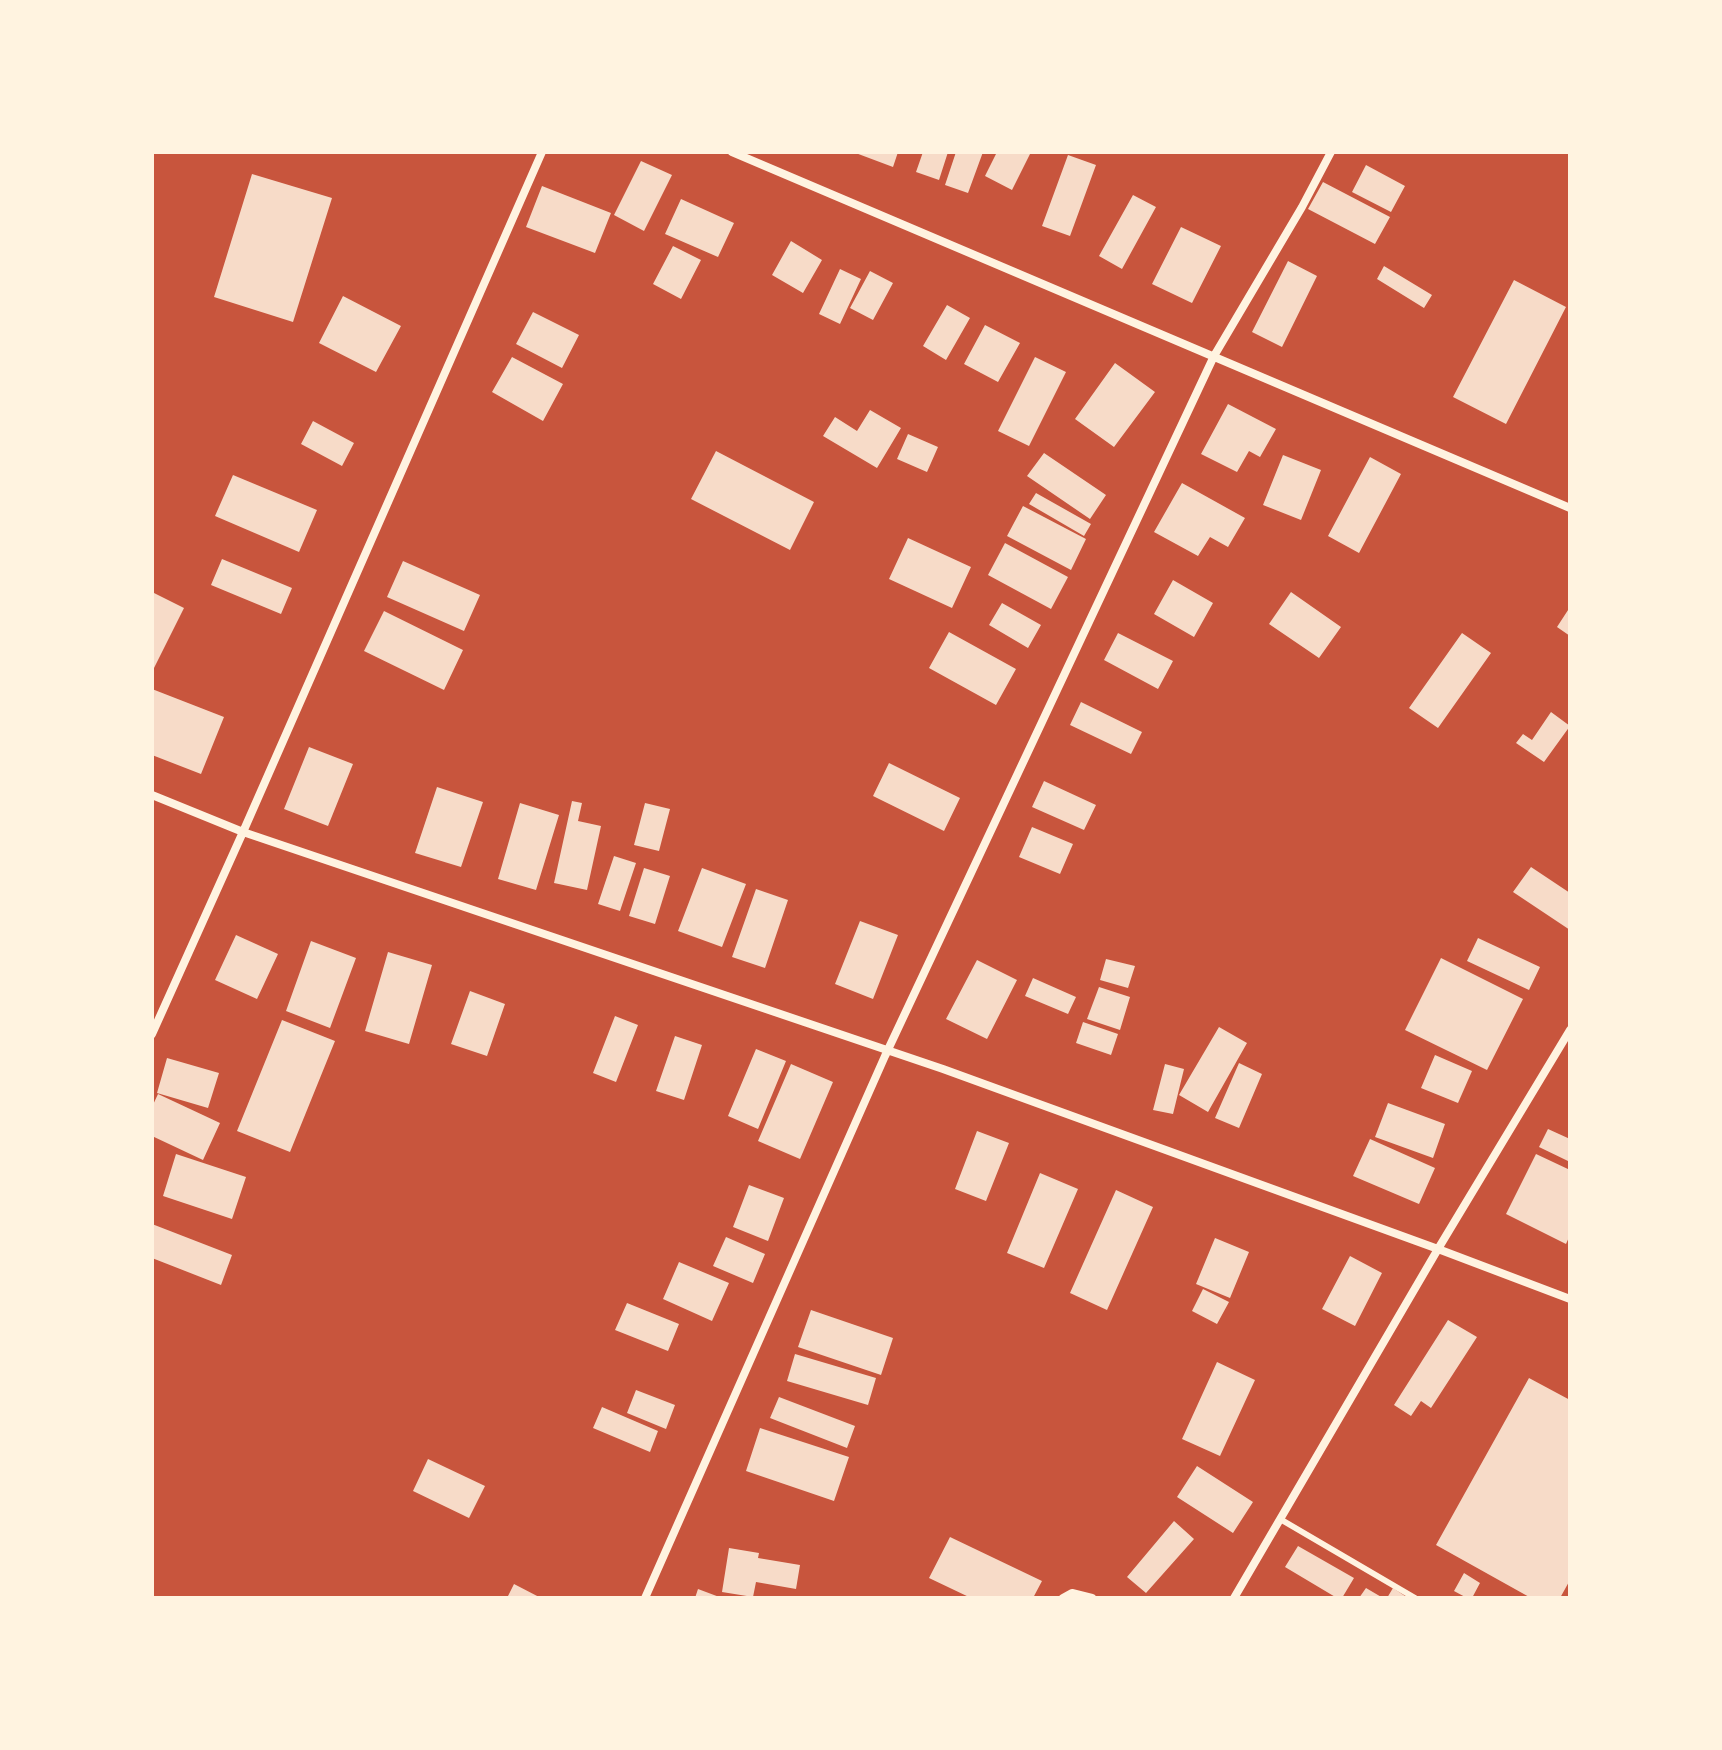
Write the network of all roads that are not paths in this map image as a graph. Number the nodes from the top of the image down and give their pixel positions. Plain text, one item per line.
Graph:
1 (542, 152) edge
2 (732, 152) edge
3 (1331, 152) edge
4 (1214, 356) junction
5 (1570, 508) edge
6 (152, 795) edge
7 (243, 832) junction
8 (1570, 1030) edge
9 (152, 1034) edge
10 (888, 1050) junction
11 (1438, 1249) junction
12 (1570, 1299) edge
13 (1280, 1519) junction
14 (645, 1598) edge
15 (1063, 1598) edge
16 (1092, 1598) edge
17 (1234, 1598) edge
18 (1415, 1598) edge

1 - 7 street
2 - 4 street
3 - 4 street
4 - 5 street
4 - 10 street
6 - 7 street
7 - 9 street
7 - 10 street
8 - 11 street
10 - 11 street
10 - 14 street
11 - 12 street
11 - 13 street
13 - 17 street
13 - 18 lane
15 - 16 street

